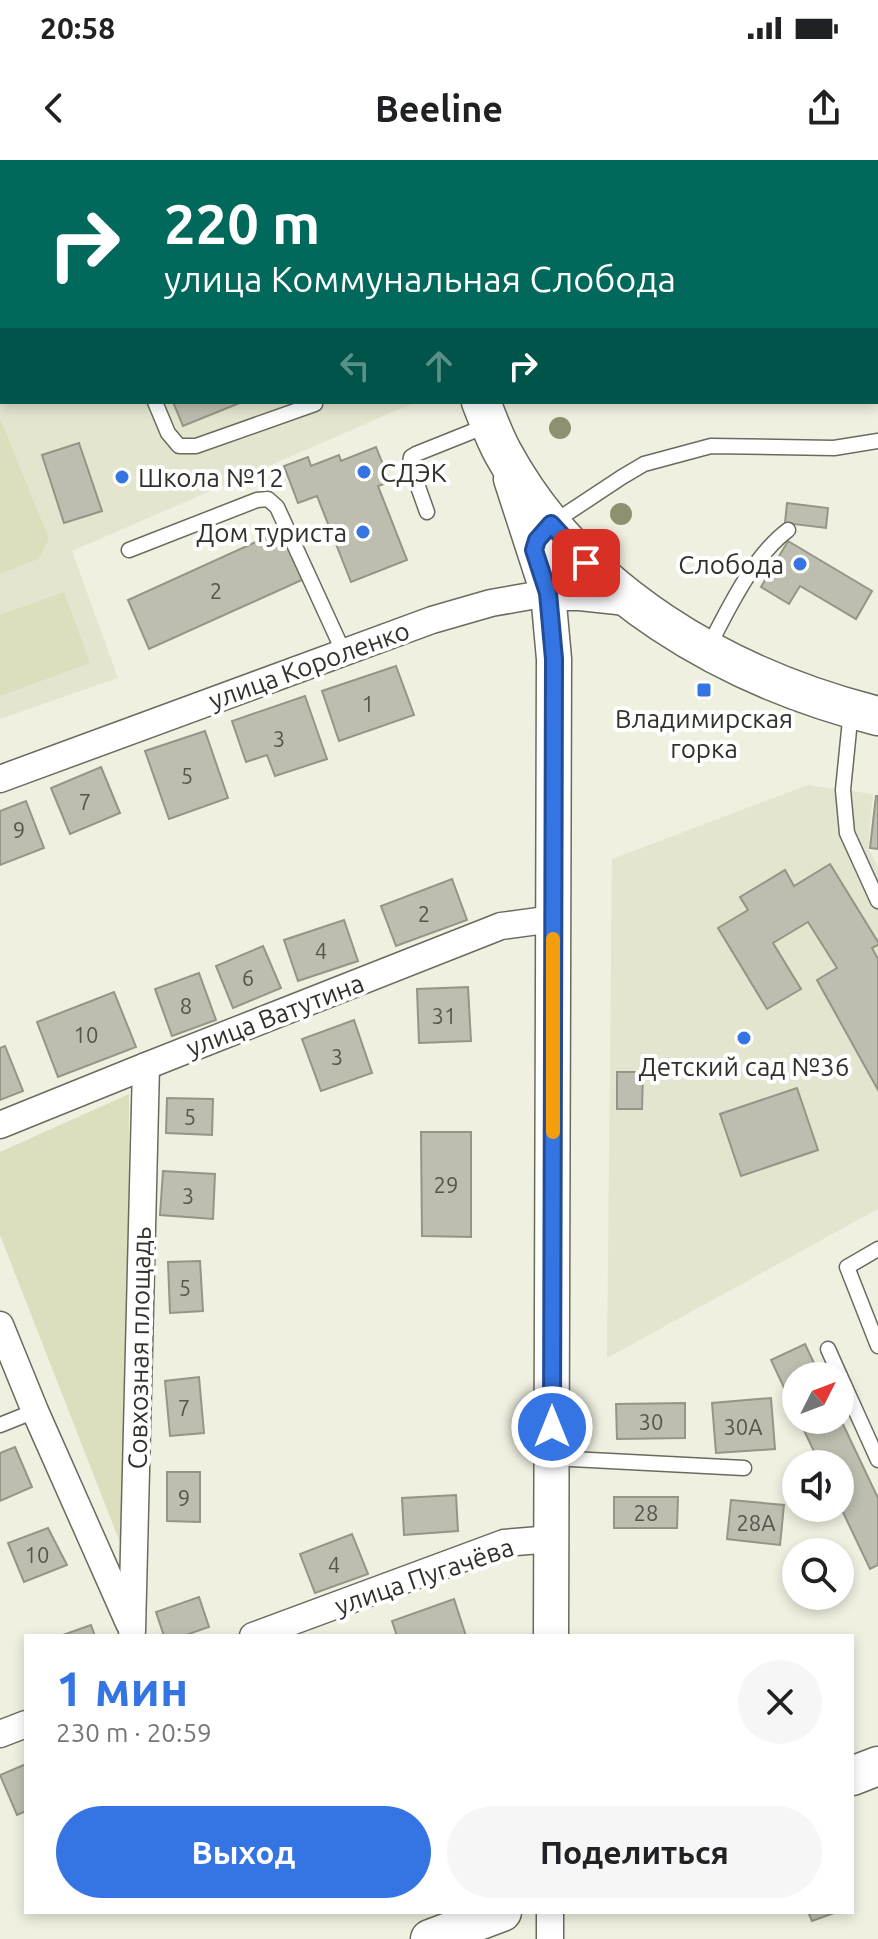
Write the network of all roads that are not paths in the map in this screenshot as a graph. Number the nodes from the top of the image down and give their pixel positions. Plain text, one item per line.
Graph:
1 (156, 404) edge
2 (313, 404) edge
3 (491, 426) edge
4 (878, 441) edge
5 (427, 512) dead end
6 (788, 530) dead end
7 (543, 537) junction
8 (129, 550) dead end
9 (548, 593) junction
10 (627, 598) junction
11 (707, 650) junction
12 (344, 653) junction
13 (865, 713) edge
14 (0, 779) edge
15 (878, 901) edge
16 (553, 919) junction
17 (146, 1066) junction
18 (0, 1125) edge
19 (878, 1249) edge
20 (0, 1325) edge
21 (878, 1346) edge
22 (828, 1349) dead end
23 (834, 1362) edge
24 (854, 1407) edge
25 (35, 1411) junction
26 (0, 1425) edge
27 (552, 1458) junction
28 (878, 1460) edge
29 (744, 1468) dead end
30 (552, 1539) junction
31 (133, 1633) edge
32 (258, 1634) edge
33 (551, 1634) edge
34 (24, 1725) edge
35 (0, 1734) edge
36 (878, 1766) edge
37 (854, 1775) edge
38 (497, 1914) edge
39 (550, 1914) edge
40 (430, 1939) edge
41 (550, 1939) edge

1 - 2 lane
3 - 5 lane
3 - 7 main road
4 - 7 lane
6 - 11 lane
7 - 9 street
7 - 10 main road
8 - 12 lane
9 - 10 street, улица Короленко
9 - 12 street, улица Короленко
9 - 16 street
10 - 11 main road
11 - 13 main road
12 - 14 street, улица Короленко
13 - 15 lane
16 - 17 street, улица Ватутина
16 - 27 street
17 - 18 street, улица Ватутина
17 - 31 street, Совхозная площадь
19 - 21 lane
20 - 25 street, Совхозная площадь
22 - 23 lane
24 - 28 lane
25 - 26 lane
25 - 31 street, Совхозная площадь
27 - 29 lane
27 - 30 street
30 - 32 street, улица Пугачёва
30 - 33 street
34 - 35 street
36 - 37 main road
38 - 40 main road
39 - 41 street

